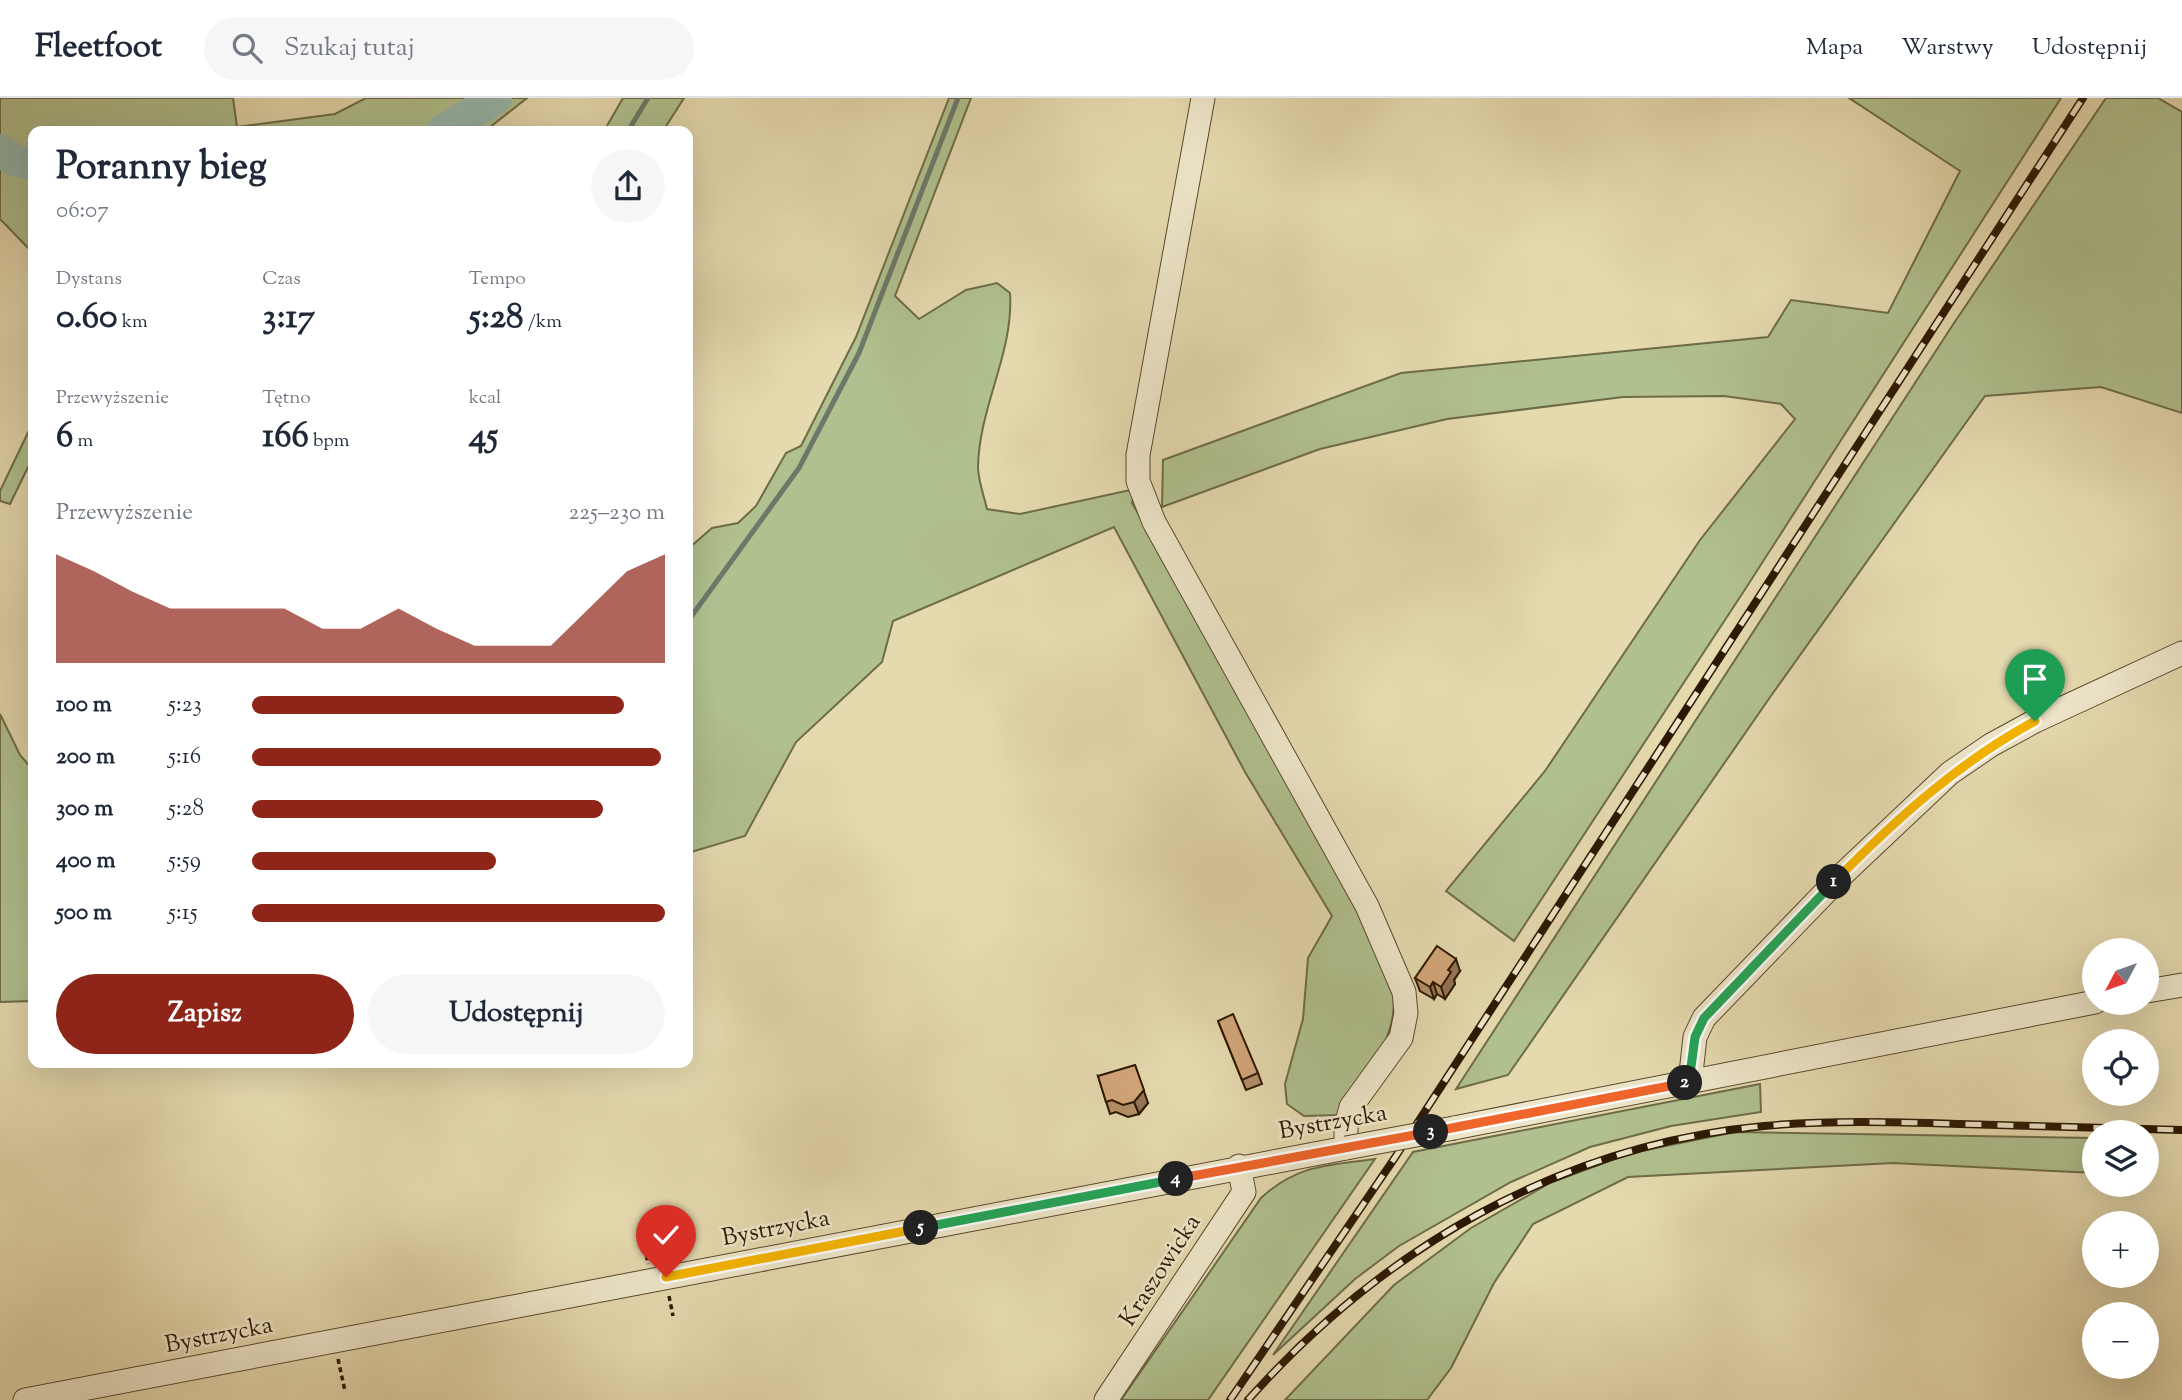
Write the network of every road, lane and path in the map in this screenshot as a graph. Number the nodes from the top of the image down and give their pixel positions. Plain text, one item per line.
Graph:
1 (1203, 98) edge
2 (2182, 653) edge
3 (2182, 985) edge
4 (2160, 989) edge
5 (2082, 1005) edge
6 (1689, 1082) junction
7 (1346, 1148) junction
8 (1239, 1166) junction
9 (334, 1340) junction
10 (345, 1391) dead end
11 (25, 1400) edge
12 (1106, 1400) edge

1 - 7 street
2 - 6 street
3 - 4 street
5 - 6 street, Bystrzycka
6 - 7 street, Bystrzycka, bridge
7 - 8 street, Bystrzycka
8 - 9 street, Bystrzycka
8 - 12 street, Kraszowicka
9 - 10 path
9 - 11 street, Bystrzycka

